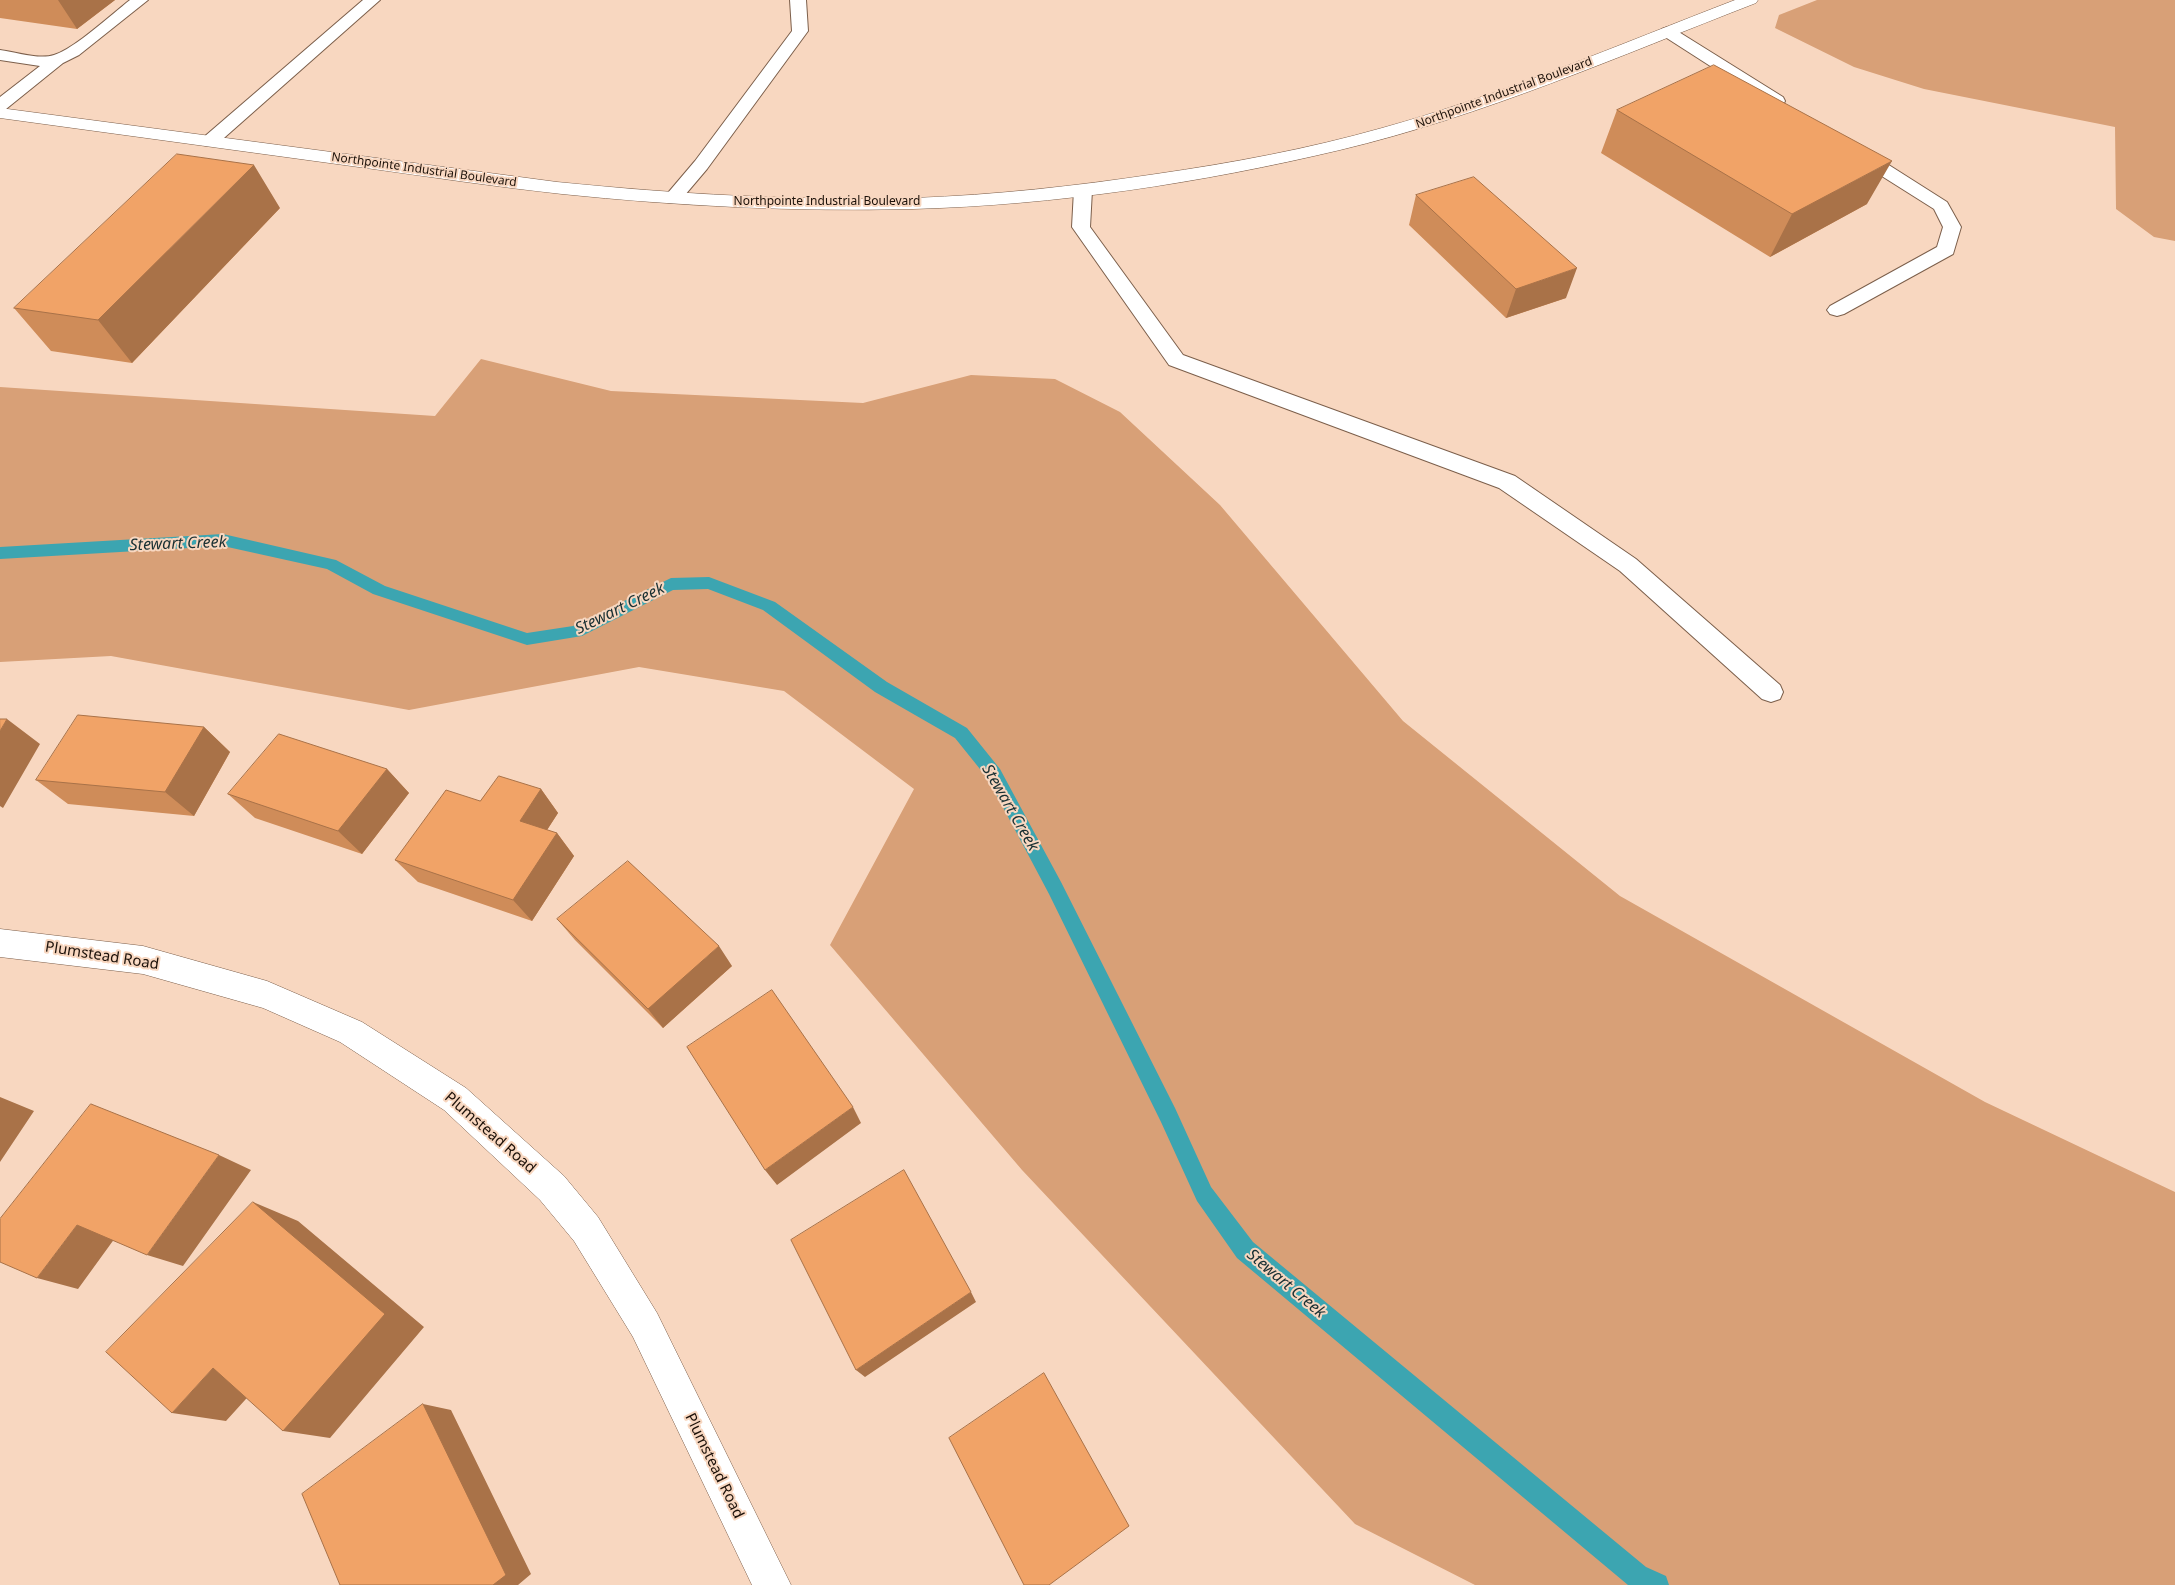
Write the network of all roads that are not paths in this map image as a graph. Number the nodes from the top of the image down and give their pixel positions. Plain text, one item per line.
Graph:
1 (140, 0) edge
2 (372, 0) edge
3 (798, 0) edge
4 (1750, 0) edge
5 (1668, 32) junction
6 (0, 56) edge
7 (57, 60) junction
8 (0, 105) edge
9 (1792, 111) edge
10 (0, 112) edge
11 (210, 141) junction
12 (1842, 143) edge
13 (1083, 190) junction
14 (673, 198) junction
15 (1837, 310) dead end
16 (1771, 692) dead end
17 (0, 942) edge
18 (772, 1585) edge

1 - 7 lane
2 - 11 lane
3 - 14 lane
4 - 5 street, Northpointe Industrial Boulevard
5 - 9 lane
5 - 13 street, Northpointe Industrial Boulevard
6 - 7 lane
7 - 8 lane
10 - 11 street, Northpointe Industrial Boulevard
11 - 14 street, Northpointe Industrial Boulevard
12 - 15 lane
13 - 14 street, Northpointe Industrial Boulevard
13 - 16 lane
17 - 18 street, Plumstead Road

